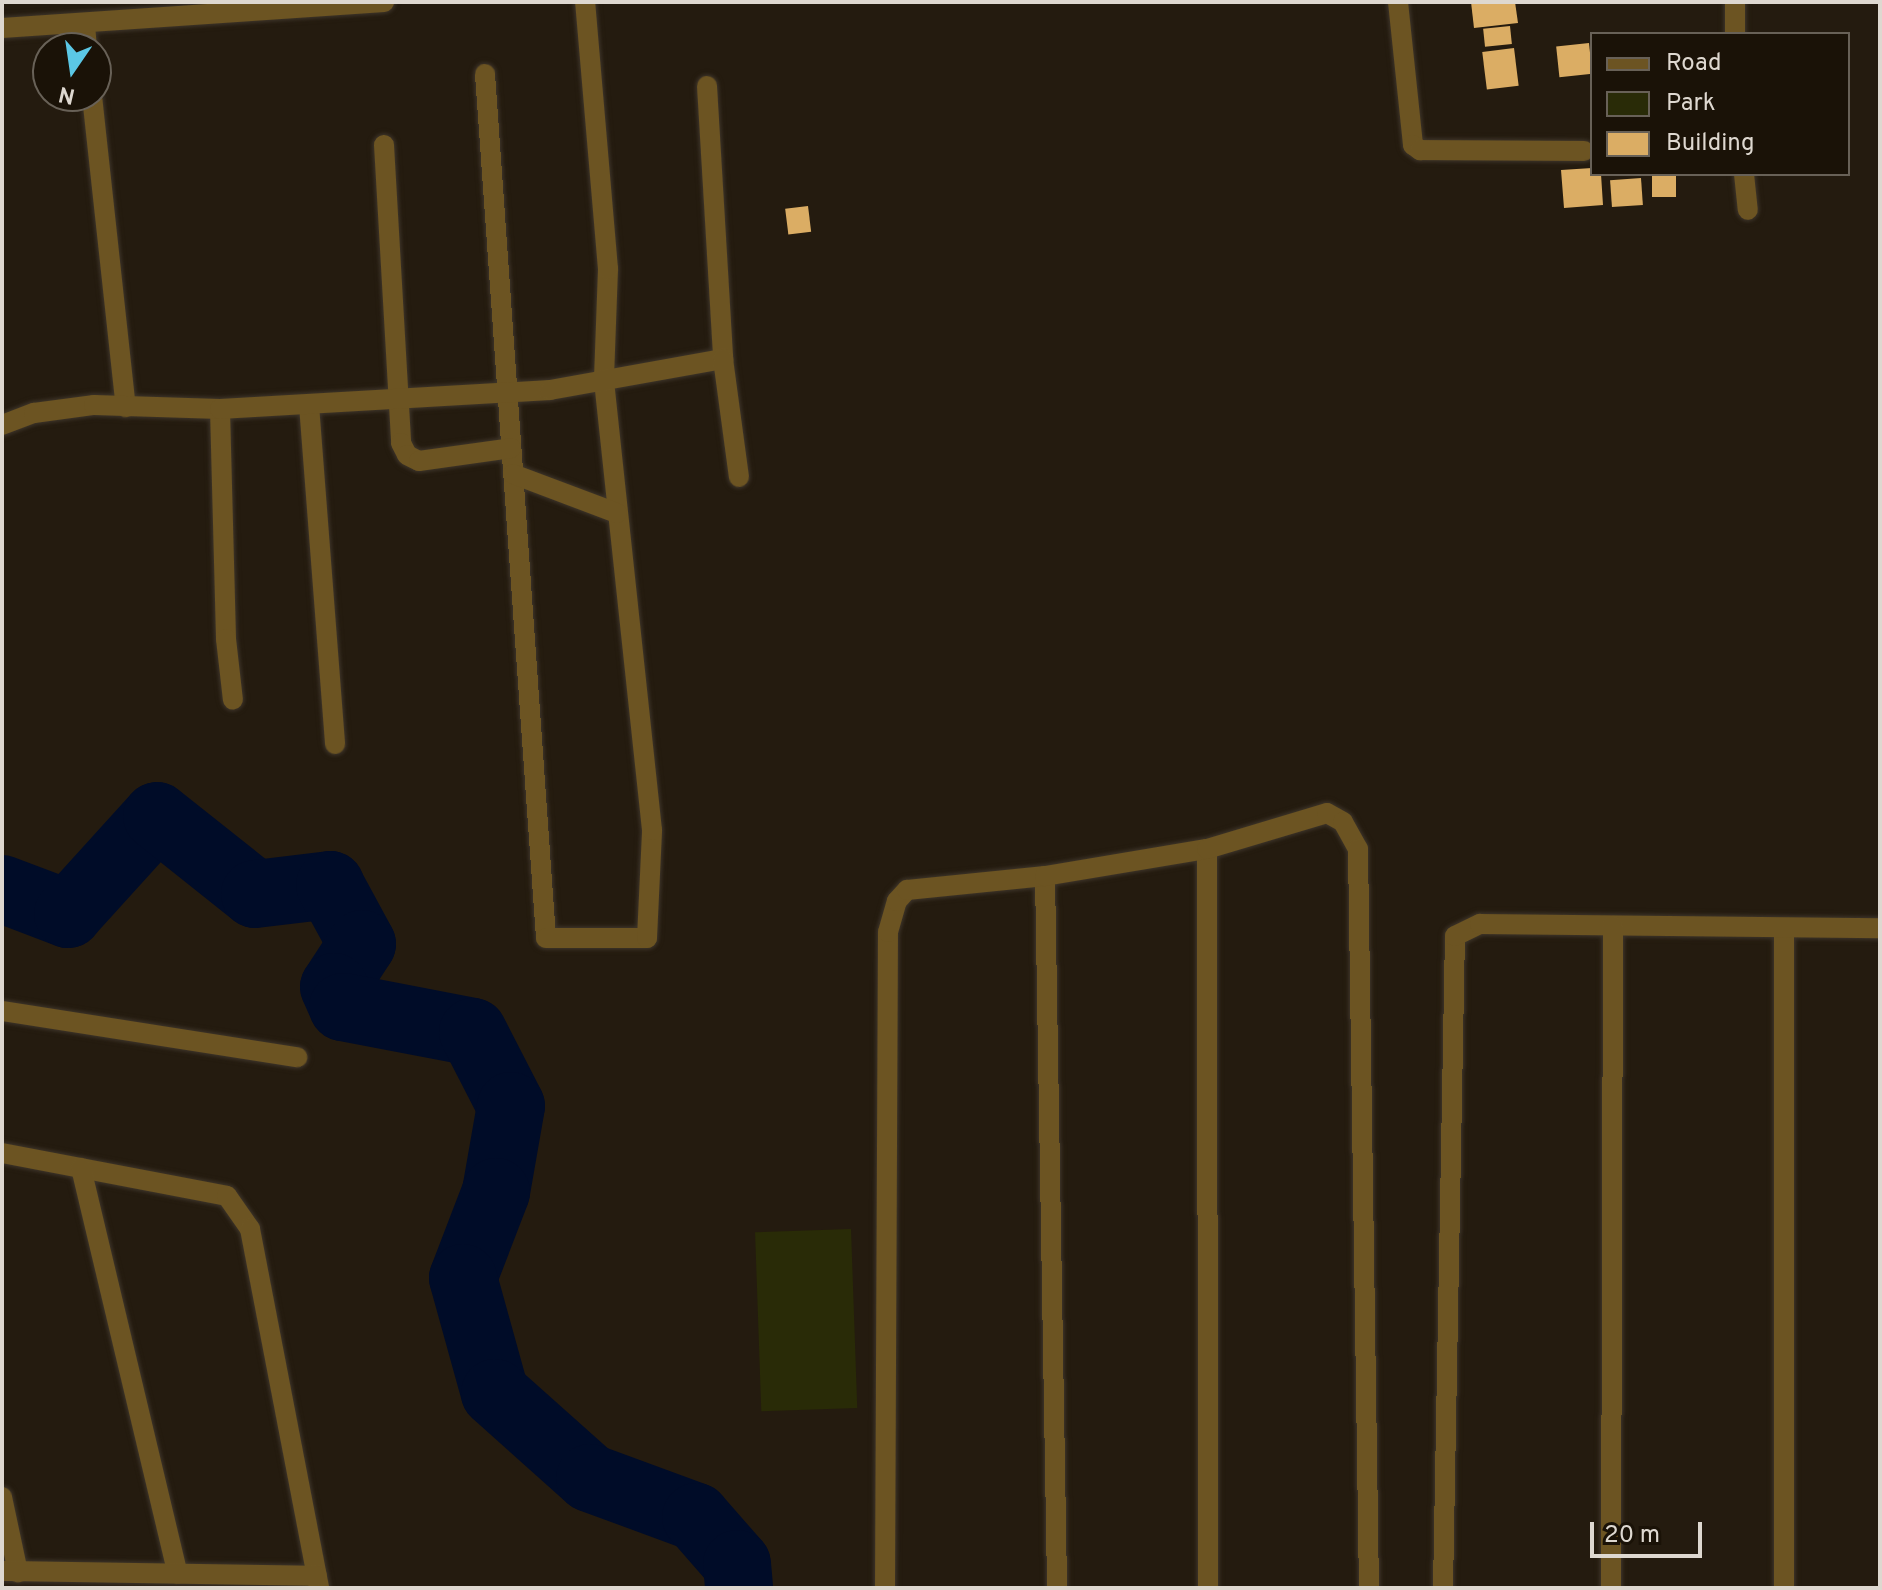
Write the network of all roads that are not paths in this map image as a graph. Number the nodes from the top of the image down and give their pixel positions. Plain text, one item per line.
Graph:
1 (384, 2) edge
2 (585, 2) edge
3 (1398, 2) edge
4 (1735, 2) edge
5 (85, 25) junction
6 (2, 28) edge
7 (86, 32) edge
8 (1735, 32) edge
9 (485, 74) dead end
10 (707, 86) dead end
11 (94, 112) edge
12 (384, 145) dead end
13 (1584, 151) dead end
14 (1744, 176) edge
15 (1748, 210) dead end
16 (723, 359) junction
17 (604, 378) junction
18 (506, 391) junction
19 (401, 401) junction
20 (309, 405) junction
21 (126, 407) junction
22 (220, 409) junction
23 (2, 425) edge
24 (511, 448) junction
25 (513, 474) junction
26 (739, 477) dead end
27 (617, 513) junction
28 (233, 700) dead end
29 (335, 744) dead end
30 (1207, 849) junction
31 (1045, 876) junction
32 (1613, 926) junction
33 (1784, 928) junction
34 (1880, 928) edge
35 (2, 1011) edge
36 (297, 1057) dead end
37 (2, 1153) edge
38 (81, 1168) junction
39 (2, 1497) edge
40 (10, 1572) edge
41 (178, 1574) junction
42 (318, 1582) edge
43 (885, 1588) edge
44 (1057, 1588) edge
45 (1208, 1588) edge
46 (1369, 1588) edge
47 (1443, 1588) edge
48 (1611, 1588) edge
49 (1784, 1588) edge

1 - 5 street
2 - 17 street
3 - 13 street
4 - 8 street
5 - 6 street
5 - 7 street
9 - 18 street
10 - 16 street
11 - 21 street
12 - 19 street
14 - 15 street
16 - 17 street
16 - 26 street
17 - 18 street
17 - 27 street
18 - 19 street
18 - 24 street
19 - 20 street
19 - 24 street
20 - 22 street
20 - 29 street
21 - 22 street
21 - 23 street
22 - 28 street
24 - 25 street
25 - 27 street
25 - 27 street
30 - 31 street
30 - 45 street
30 - 46 street
31 - 43 street
31 - 44 street
32 - 33 street
32 - 47 street
32 - 48 street
33 - 34 street
33 - 49 street
35 - 36 street
37 - 38 street
38 - 41 street
38 - 42 street
39 - 40 street
40 - 41 street
41 - 42 street

